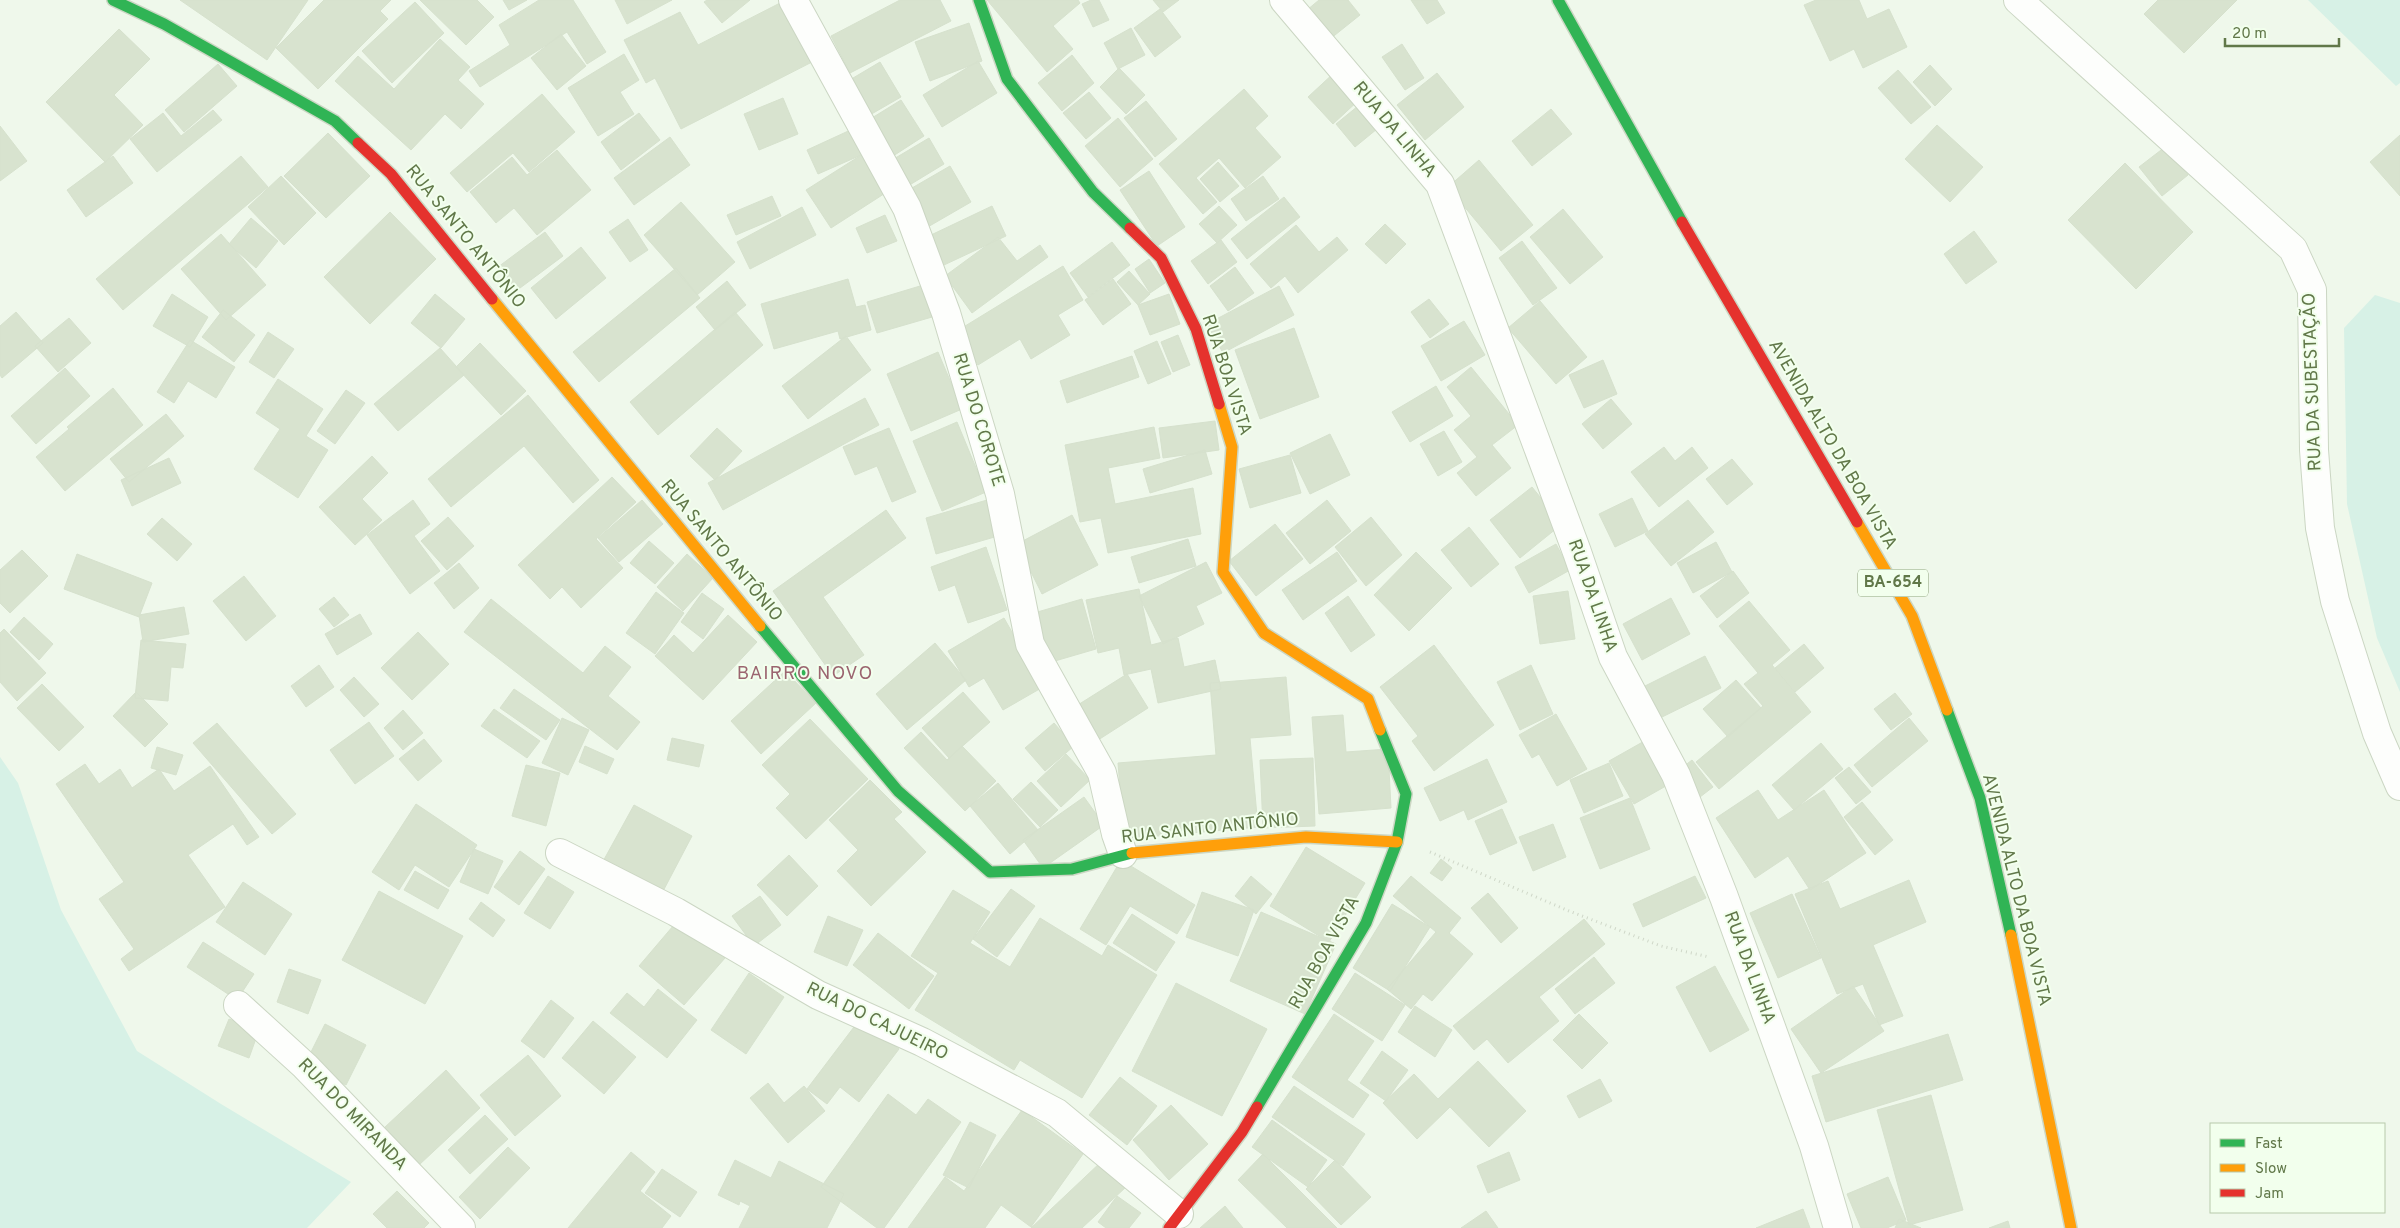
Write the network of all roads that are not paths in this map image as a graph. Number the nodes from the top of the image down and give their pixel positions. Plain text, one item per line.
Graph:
1 (113, 0) edge
2 (793, 0) edge
3 (979, 0) edge
4 (1284, 0) edge
5 (1558, 0) edge
6 (2018, 0) edge
7 (2400, 786) edge
8 (1397, 842) junction
9 (560, 854) dead end
10 (1123, 854) junction
11 (238, 1005) dead end
12 (1174, 1221) edge
13 (462, 1228) edge
14 (1838, 1228) edge
15 (2071, 1228) edge

1 - 10 street, RUA SANTO ANTÔNIO
2 - 10 street, RUA DO COROTE
3 - 8 street, RUA BOA VISTA
4 - 14 street, RUA DA LINHA
5 - 15 street, AVENIDA ALTO DA BOA VISTA / BA-654
6 - 7 street, RUA DA SUBESTAÇÃO
8 - 10 street, RUA SANTO ANTÔNIO
8 - 12 street, RUA BOA VISTA
9 - 12 street, RUA DO CAJUEIRO
11 - 13 street, RUA DO MIRANDA

